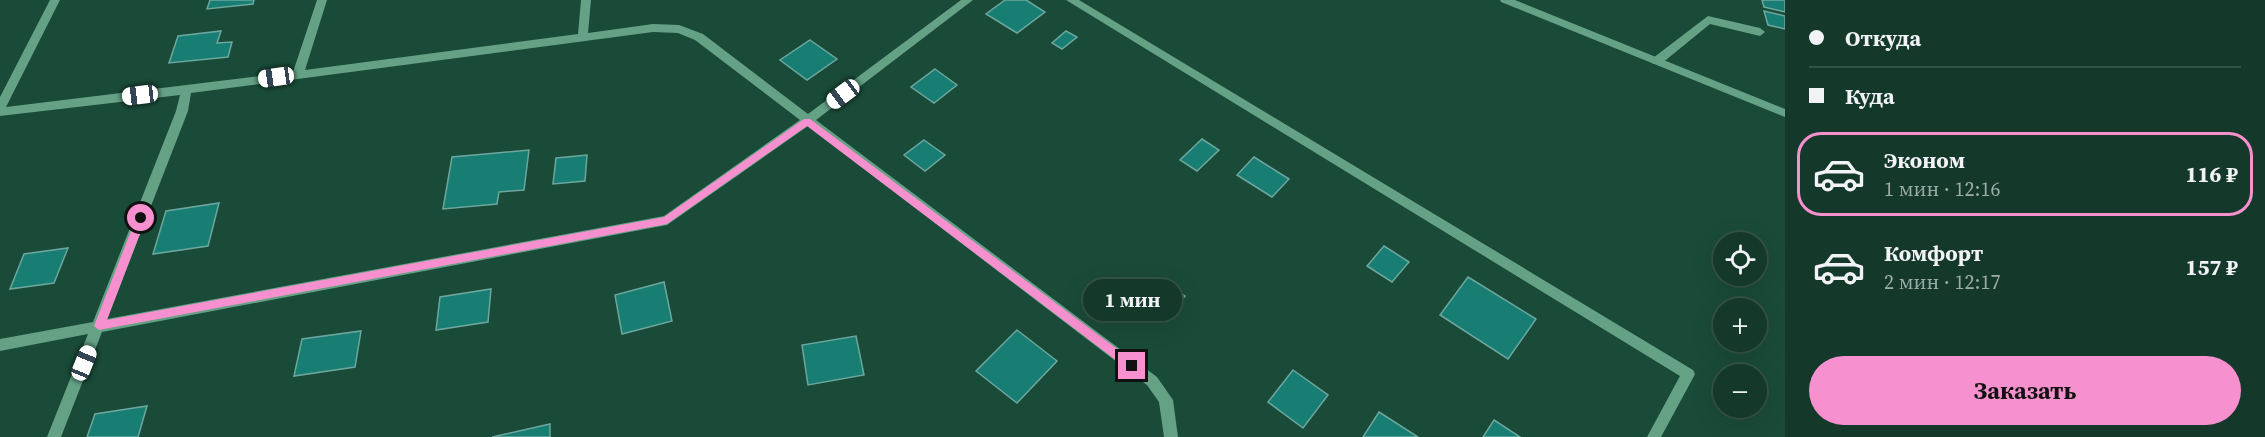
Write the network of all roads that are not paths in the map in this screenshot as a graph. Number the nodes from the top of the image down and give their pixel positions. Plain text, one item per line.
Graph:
1 (55, 0) edge
2 (322, 0) edge
3 (586, 0) edge
4 (968, 0) edge
5 (1071, 0) edge
6 (1505, 0) edge
7 (1760, 32) dead end
8 (583, 37) junction
9 (1656, 61) junction
10 (298, 74) junction
11 (186, 90) junction
12 (0, 110) edge
13 (1785, 112) edge
14 (807, 121) junction
15 (99, 326) junction
16 (0, 345) edge
17 (54, 437) edge
18 (1171, 437) edge
19 (1654, 437) edge

1 - 12 street
2 - 10 street
3 - 8 street
4 - 14 street
5 - 19 street
6 - 9 street
7 - 9 street
8 - 10 street
8 - 14 street
9 - 13 street
10 - 11 street
11 - 12 street
11 - 15 street
14 - 15 street
14 - 18 street
15 - 16 street
15 - 17 street

